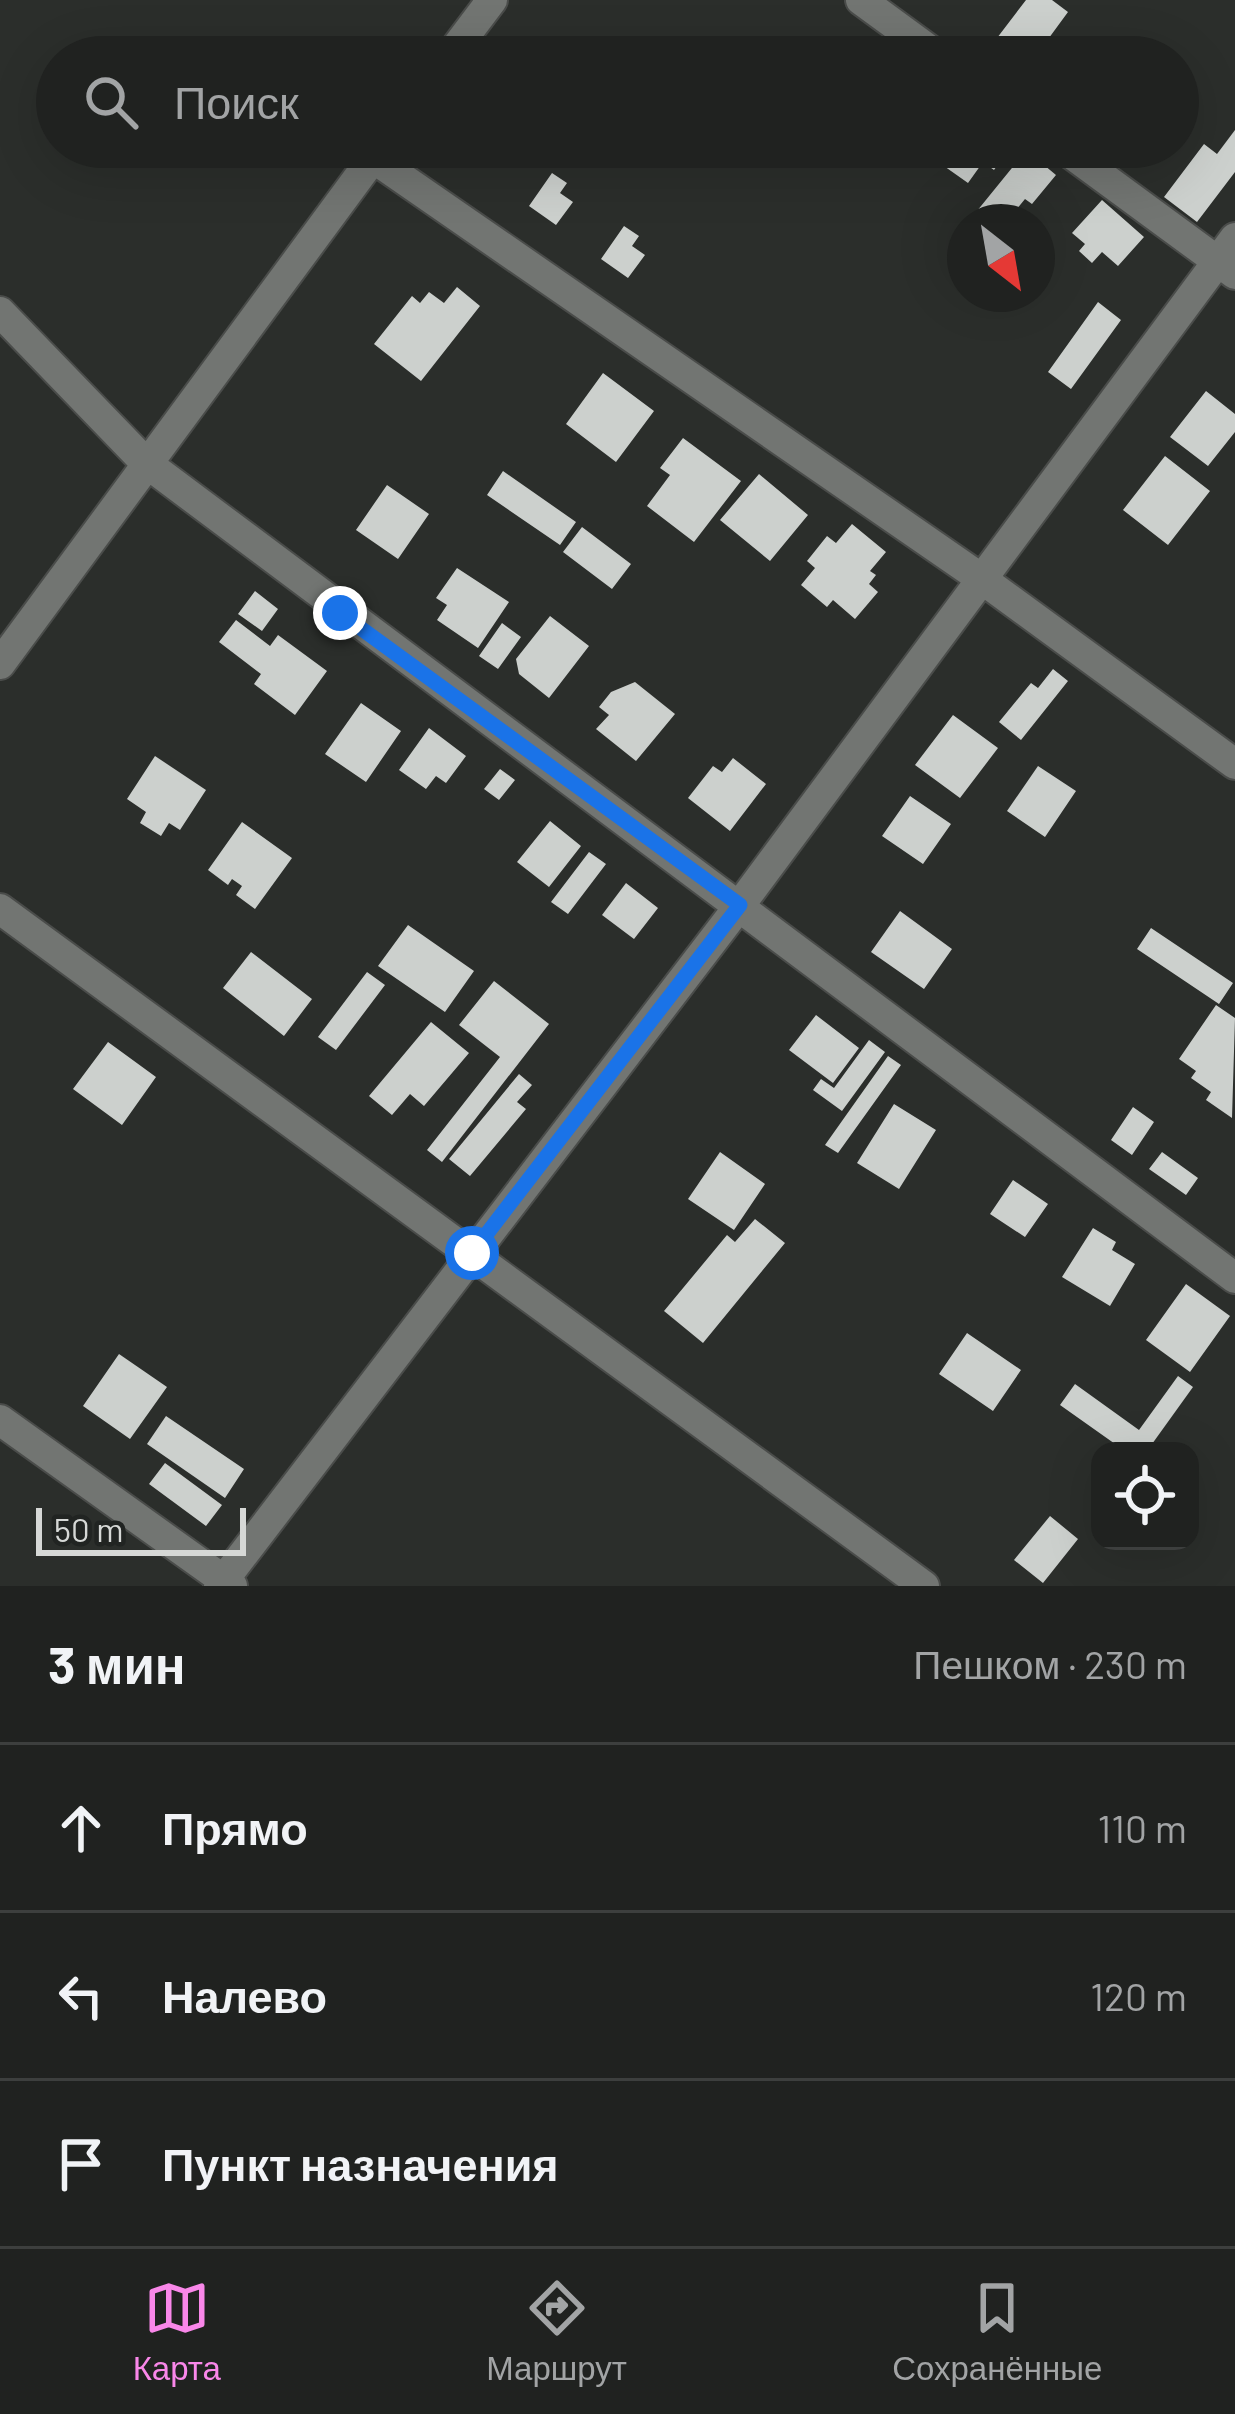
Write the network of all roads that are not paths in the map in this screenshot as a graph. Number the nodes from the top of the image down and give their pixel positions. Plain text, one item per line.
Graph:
1 (492, 0) edge
2 (861, 0) edge
3 (465, 36) edge
4 (910, 36) edge
5 (366, 168) edge
6 (398, 168) edge
7 (1094, 168) edge
8 (1230, 258) edge
9 (0, 312) edge
10 (145, 462) junction
11 (979, 577) junction
12 (0, 664) edge
13 (1235, 764) edge
14 (740, 905) junction
15 (0, 909) edge
16 (472, 1253) junction
17 (1235, 1278) edge
18 (0, 1420) edge
19 (225, 1584) edge
20 (925, 1586) edge

1 - 3 street
2 - 4 street
5 - 10 street
6 - 11 street
7 - 8 street
8 - 11 street
9 - 10 street
10 - 12 street
10 - 14 street
11 - 13 street
11 - 14 street
14 - 16 street
14 - 17 street
15 - 16 street
16 - 19 street
16 - 20 street
18 - 19 street

